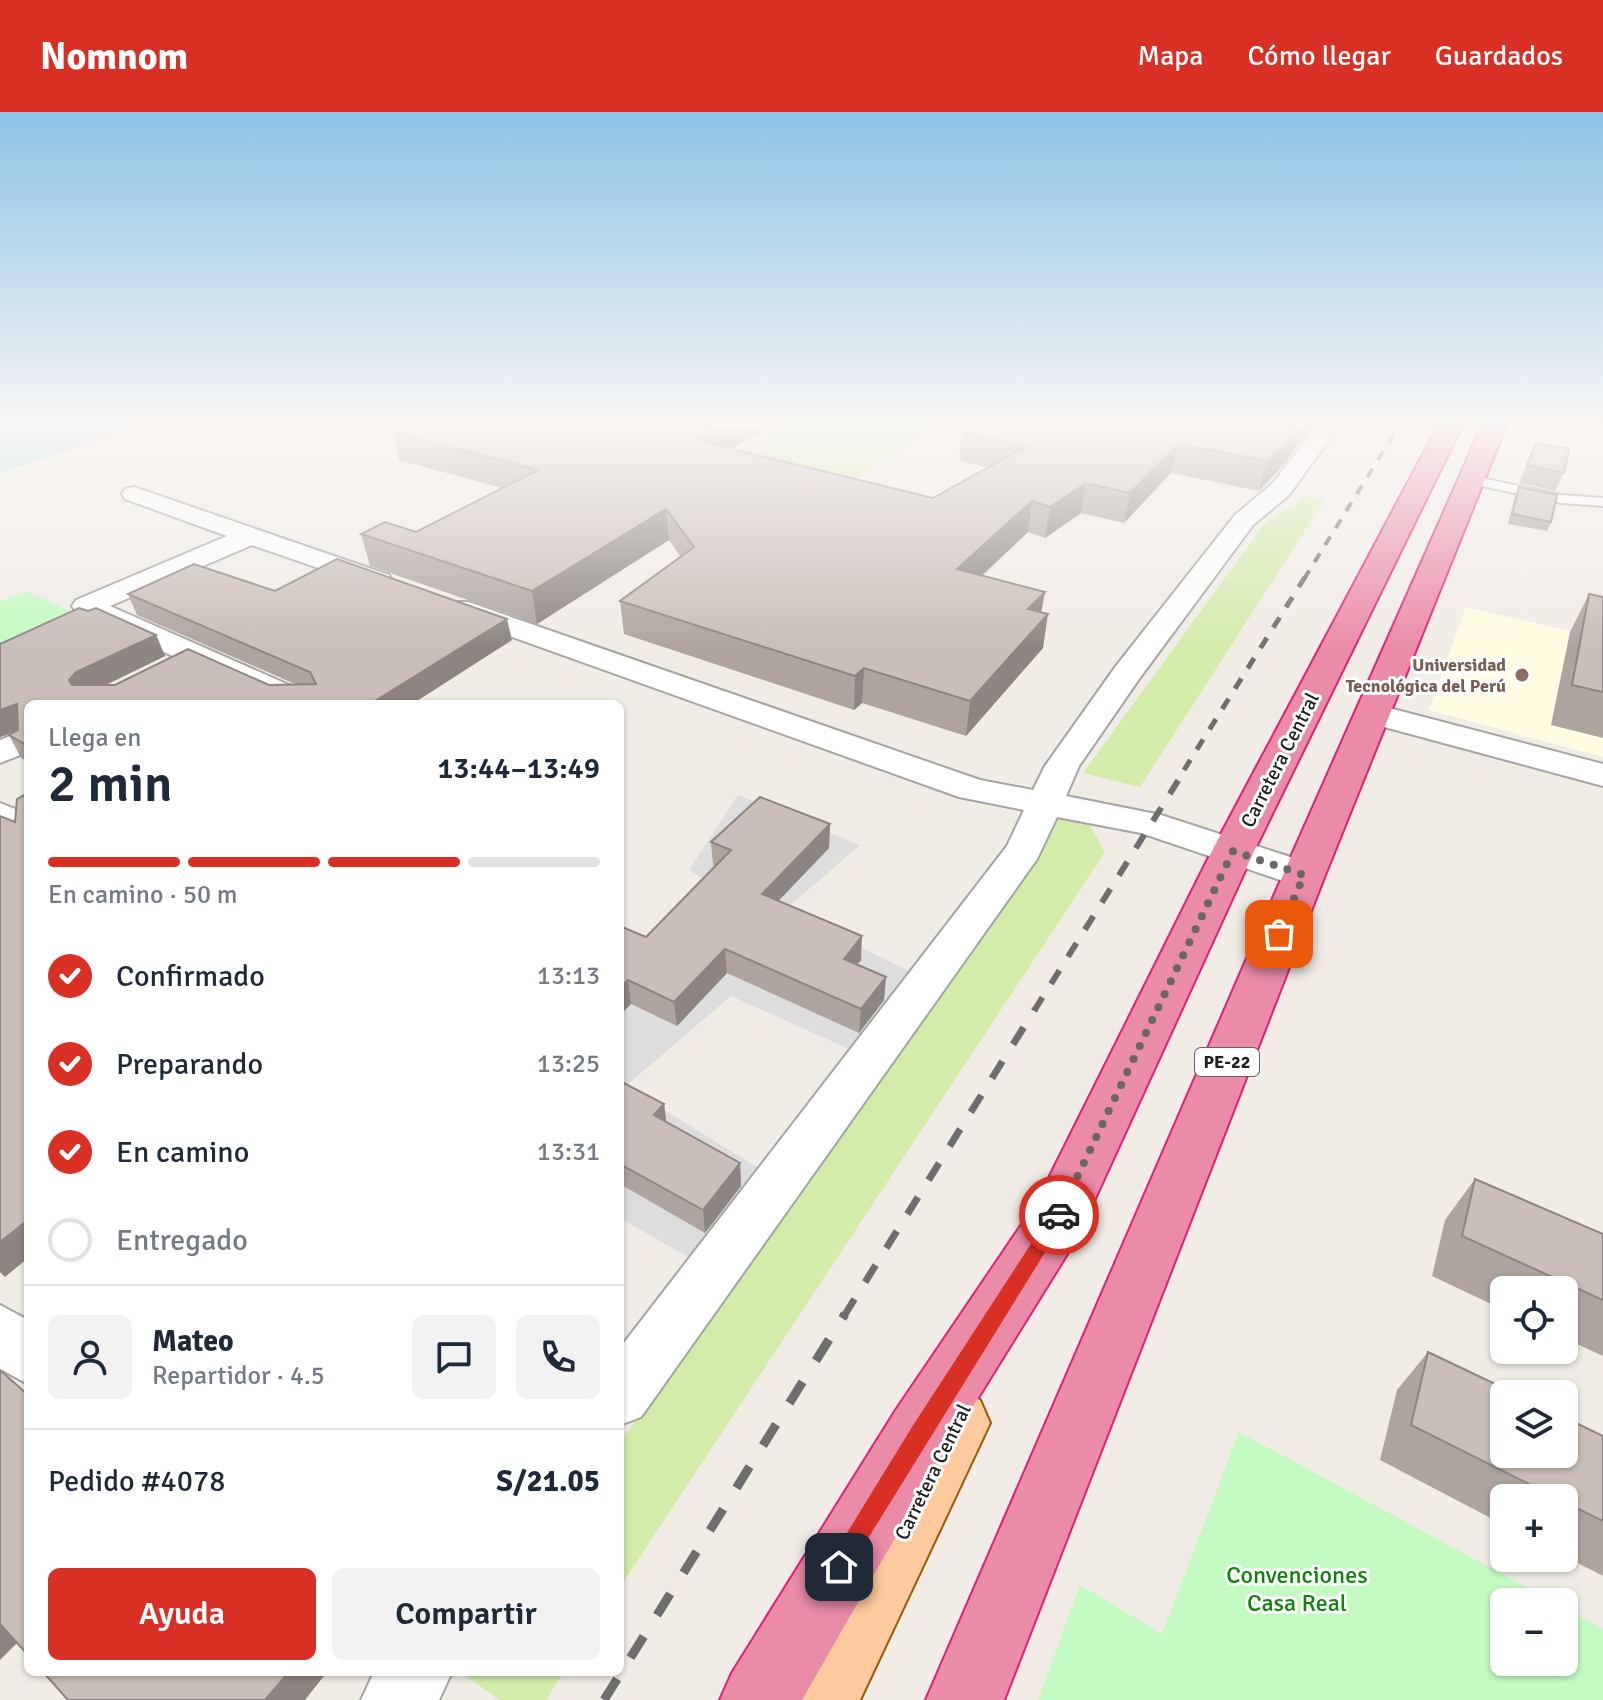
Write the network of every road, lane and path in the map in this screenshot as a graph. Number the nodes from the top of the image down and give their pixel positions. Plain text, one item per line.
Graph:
1 (150, 500) edge
2 (1273, 500) edge
3 (1444, 500) edge
4 (1448, 500) edge
5 (1576, 500) edge
6 (1603, 502) edge
7 (247, 537) junction
8 (197, 655) junction
9 (155, 676) edge
10 (296, 700) edge
11 (1374, 714) junction
12 (24, 741) edge
13 (0, 753) edge
14 (1603, 775) edge
15 (1048, 803) junction
16 (0, 814) edge
17 (24, 828) edge
18 (1233, 851) junction
19 (1304, 875) junction
20 (1057, 1220) junction
21 (24, 1313) edge
22 (0, 1332) edge
23 (24, 1353) edge
24 (624, 1391) edge
25 (759, 1700) edge
26 (820, 1700) edge
27 (965, 1700) edge

1 - 7 street
2 - 15 street
3 - 18 highway, Carretera Central / PE-22
4 - 11 highway, Carretera Central / PE-22
5 - 6 lane
7 - 8 street
7 - 15 street
8 - 9 street
8 - 10 street
11 - 14 street
11 - 19 highway, Carretera Central / PE-22
12 - 13 street
15 - 18 street
15 - 24 street
16 - 17 street
18 - 19 street
18 - 20 highway, Carretera Central / PE-22
19 - 27 highway, Carretera Central / PE-22
20 - 25 highway, PE-22
20 - 26 main road, Carretera Central
21 - 22 street
22 - 23 street

